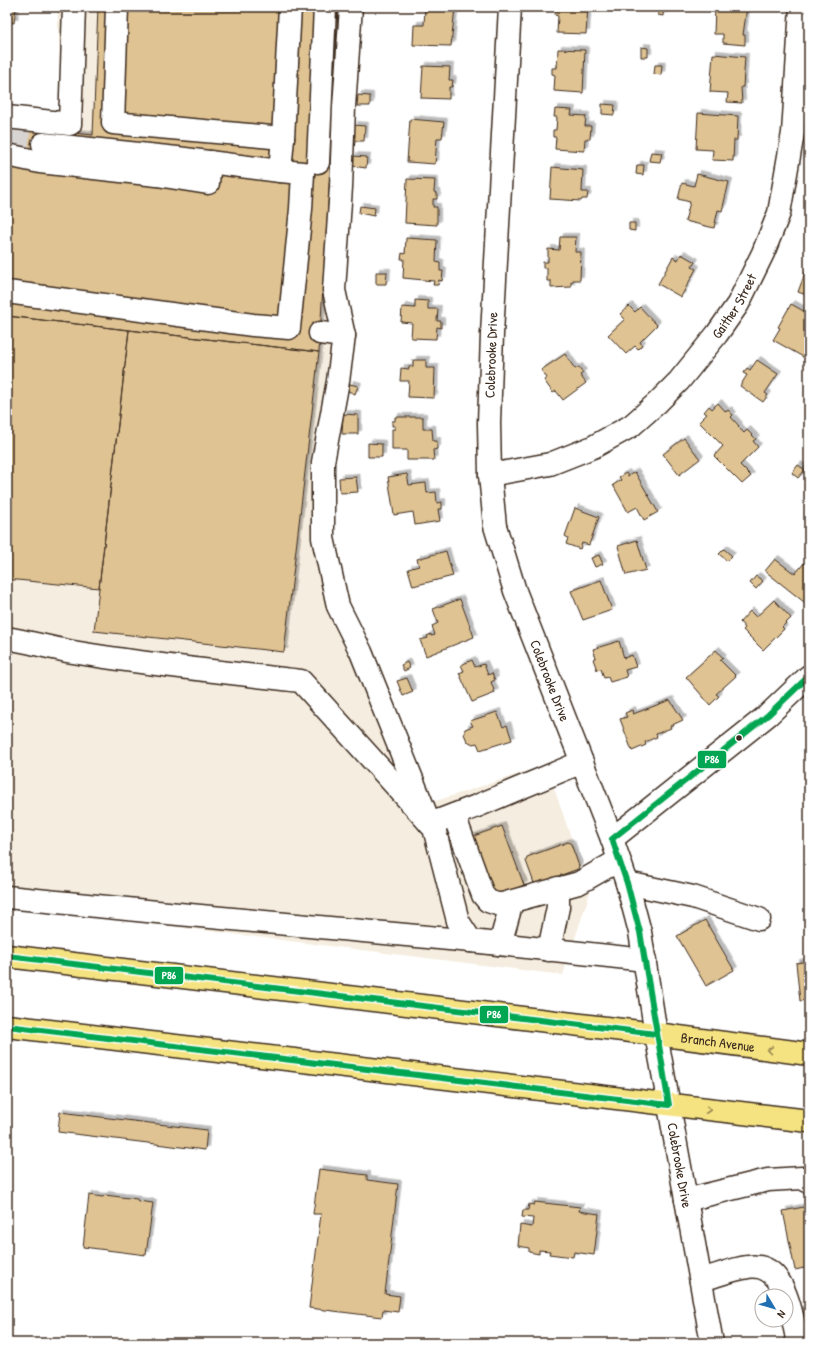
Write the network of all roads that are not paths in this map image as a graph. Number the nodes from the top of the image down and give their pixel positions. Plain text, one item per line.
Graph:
1 (74, 7) edge
2 (117, 7) edge
3 (290, 7) edge
4 (325, 7) edge
5 (351, 7) edge
6 (510, 7) edge
7 (801, 7) edge
8 (7, 117) edge
9 (283, 138) junction
10 (43, 144) tunnel mouth
11 (7, 156) edge
12 (210, 162) junction
13 (318, 162) dead end
14 (280, 171) junction
15 (7, 292) edge
16 (320, 333) dead end
17 (344, 336) junction
18 (490, 475) junction
19 (7, 638) edge
20 (809, 676) edge
21 (582, 762) junction
22 (454, 815) junction
23 (430, 824) junction
24 (612, 839) junction
25 (619, 860) junction
26 (627, 883) junction
27 (558, 888) junction
28 (7, 897) edge
29 (512, 902) junction
30 (759, 919) dead end
31 (471, 941) junction
32 (500, 944) junction
33 (549, 950) junction
34 (7, 956) edge
35 (645, 960) junction
36 (7, 1026) edge
37 (656, 1034) junction
38 (809, 1054) edge
39 (669, 1105) junction
40 (809, 1121) edge
41 (809, 1182) edge
42 (686, 1200) junction
43 (701, 1280) junction
44 (712, 1343) edge
45 (798, 1343) edge

1 - 8 street
2 - 9 street
3 - 9 street
4 - 13 street
5 - 17 street
6 - 18 street, Colebrooke Drive
7 - 18 street, Gaither Street
9 - 14 street
10 - 12 street
11 - 12 street
12 - 14 street
14 - 15 street
16 - 17 street
17 - 23 street
18 - 21 street, Colebrooke Drive
19 - 23 street
20 - 24 street
21 - 22 street
21 - 24 street, Colebrooke Drive
22 - 23 street
22 - 29 street
23 - 31 street
24 - 25 street, Colebrooke Drive
25 - 26 street, Colebrooke Drive
25 - 27 street
26 - 30 street
26 - 35 street, Colebrooke Drive
27 - 29 street
27 - 33 street
28 - 31 street
29 - 32 street
31 - 32 street
32 - 33 street
33 - 35 street
34 - 37 highway, Branch Avenue
35 - 37 street, Colebrooke Drive
36 - 39 highway
38 -> 37 highway, Branch Avenue
37 - 39 street, Colebrooke Drive
39 -> 40 highway
39 - 42 street, Colebrooke Drive
41 - 42 street
42 - 43 street, Colebrooke Drive
43 - 44 street, Colebrooke Drive
43 - 45 street

